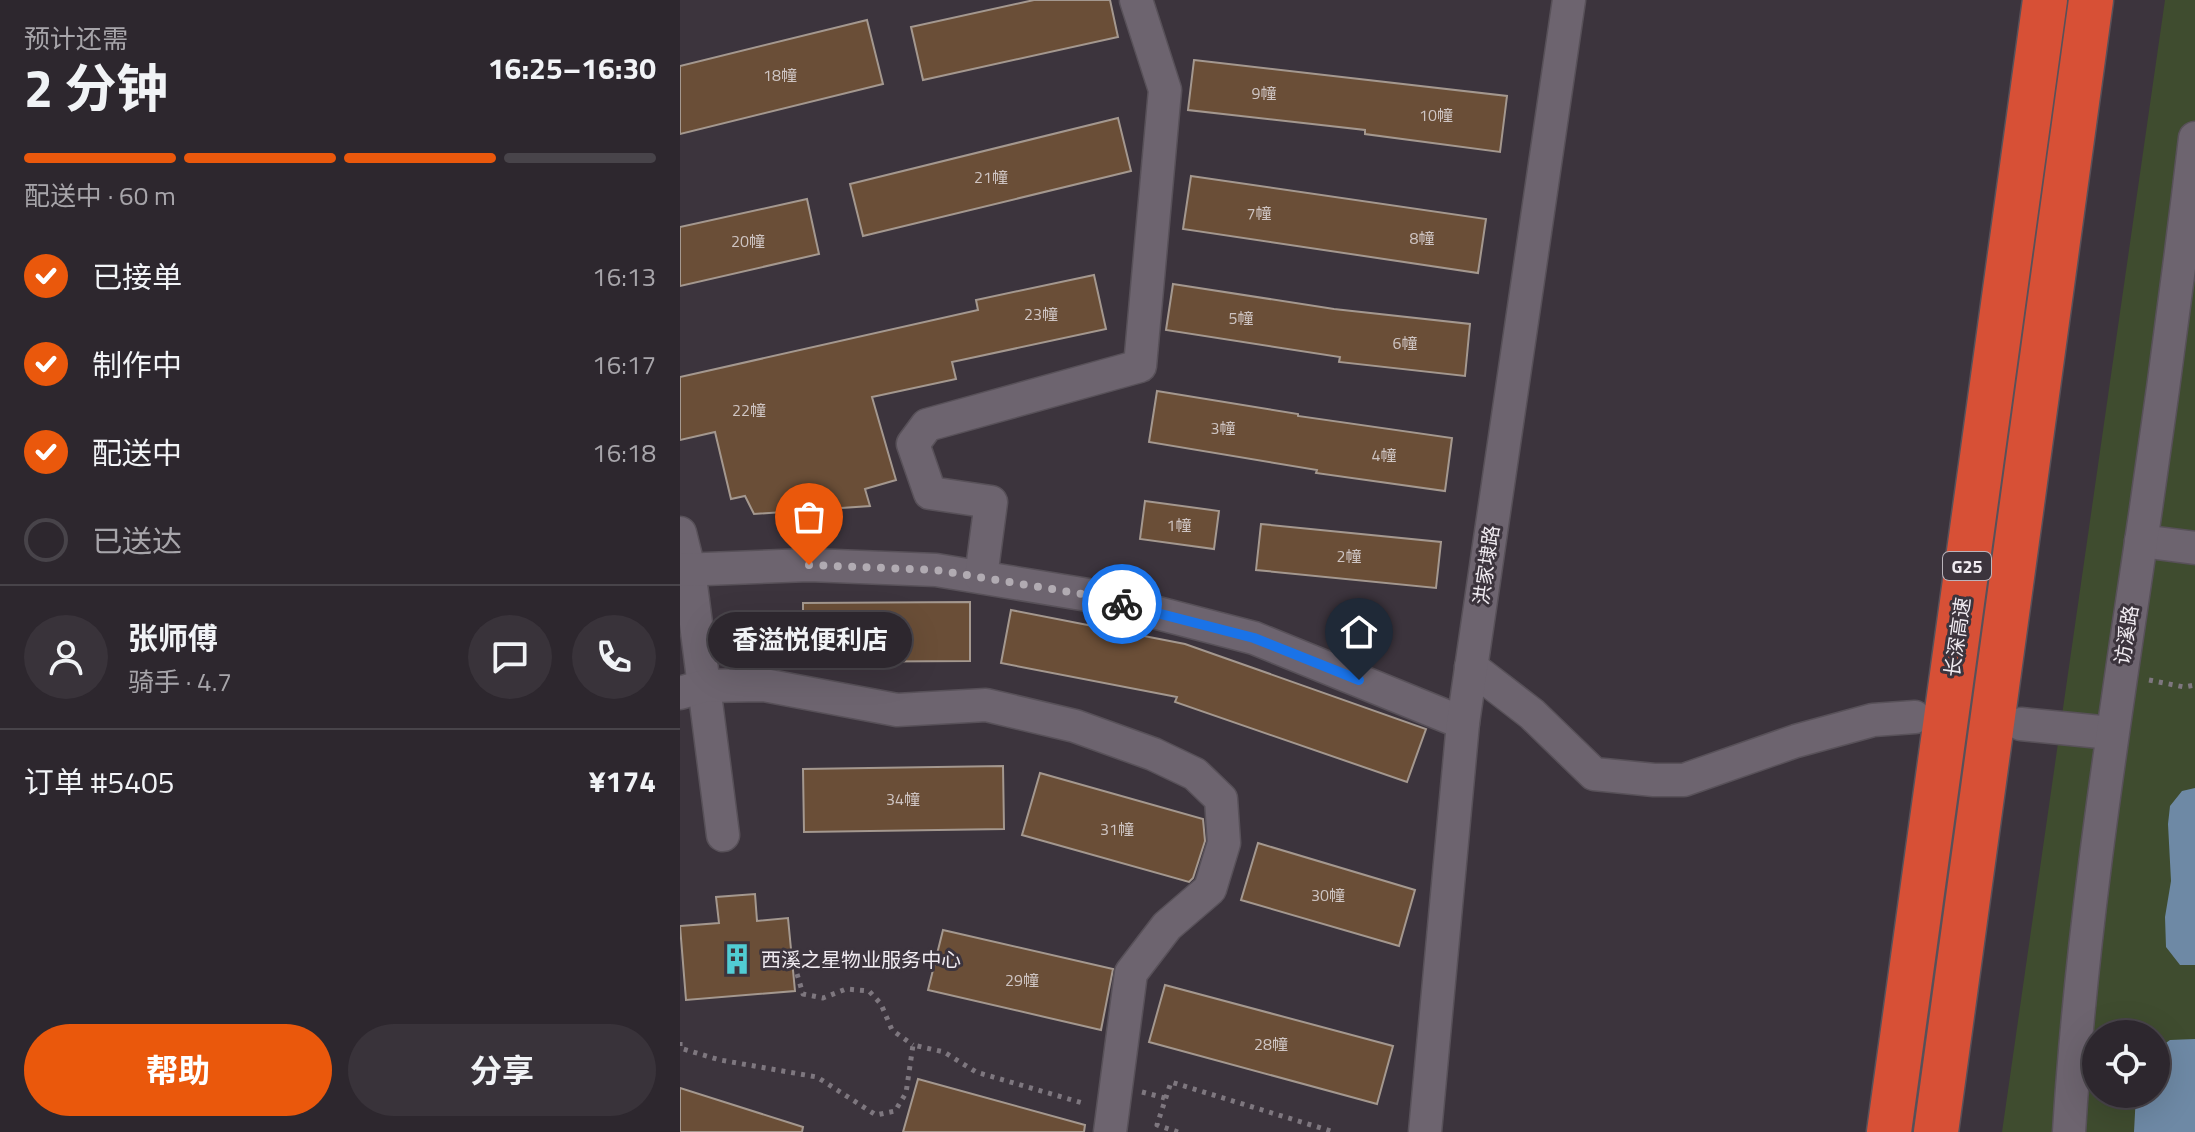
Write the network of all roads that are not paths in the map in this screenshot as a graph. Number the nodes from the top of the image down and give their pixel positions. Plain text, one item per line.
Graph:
1 (1136, 0) edge
2 (1569, 0) edge
3 (2045, 0) edge
4 (2091, 0) edge
5 (2195, 138) edge
6 (680, 533) edge
7 (2141, 541) junction
8 (2195, 548) edge
9 (685, 570) edge
10 (981, 577) junction
11 (1471, 667) junction
12 (692, 690) edge
13 (1915, 717) dead end
14 (1463, 723) junction
15 (2021, 724) dead end
16 (2111, 733) junction
17 (723, 835) dead end
18 (1112, 1117) edge
19 (1425, 1132) edge
20 (1889, 1132) edge
21 (1936, 1132) edge
22 (2069, 1132) edge

1 - 10 street
2 - 11 street, 洪家埭路
3 - 20 highway, 长深高速 / G25
4 - 21 highway, G25
5 - 7 street, 访溪路
6 - 9 street
7 - 8 street
7 - 16 street, 访溪路
9 - 10 street
9 - 12 street
10 - 14 street
11 - 13 street
11 - 14 street, 洪家埭路
12 - 17 street
12 - 18 street
14 - 19 street, 洪家埭路
15 - 16 street
16 - 22 street, 访溪路

